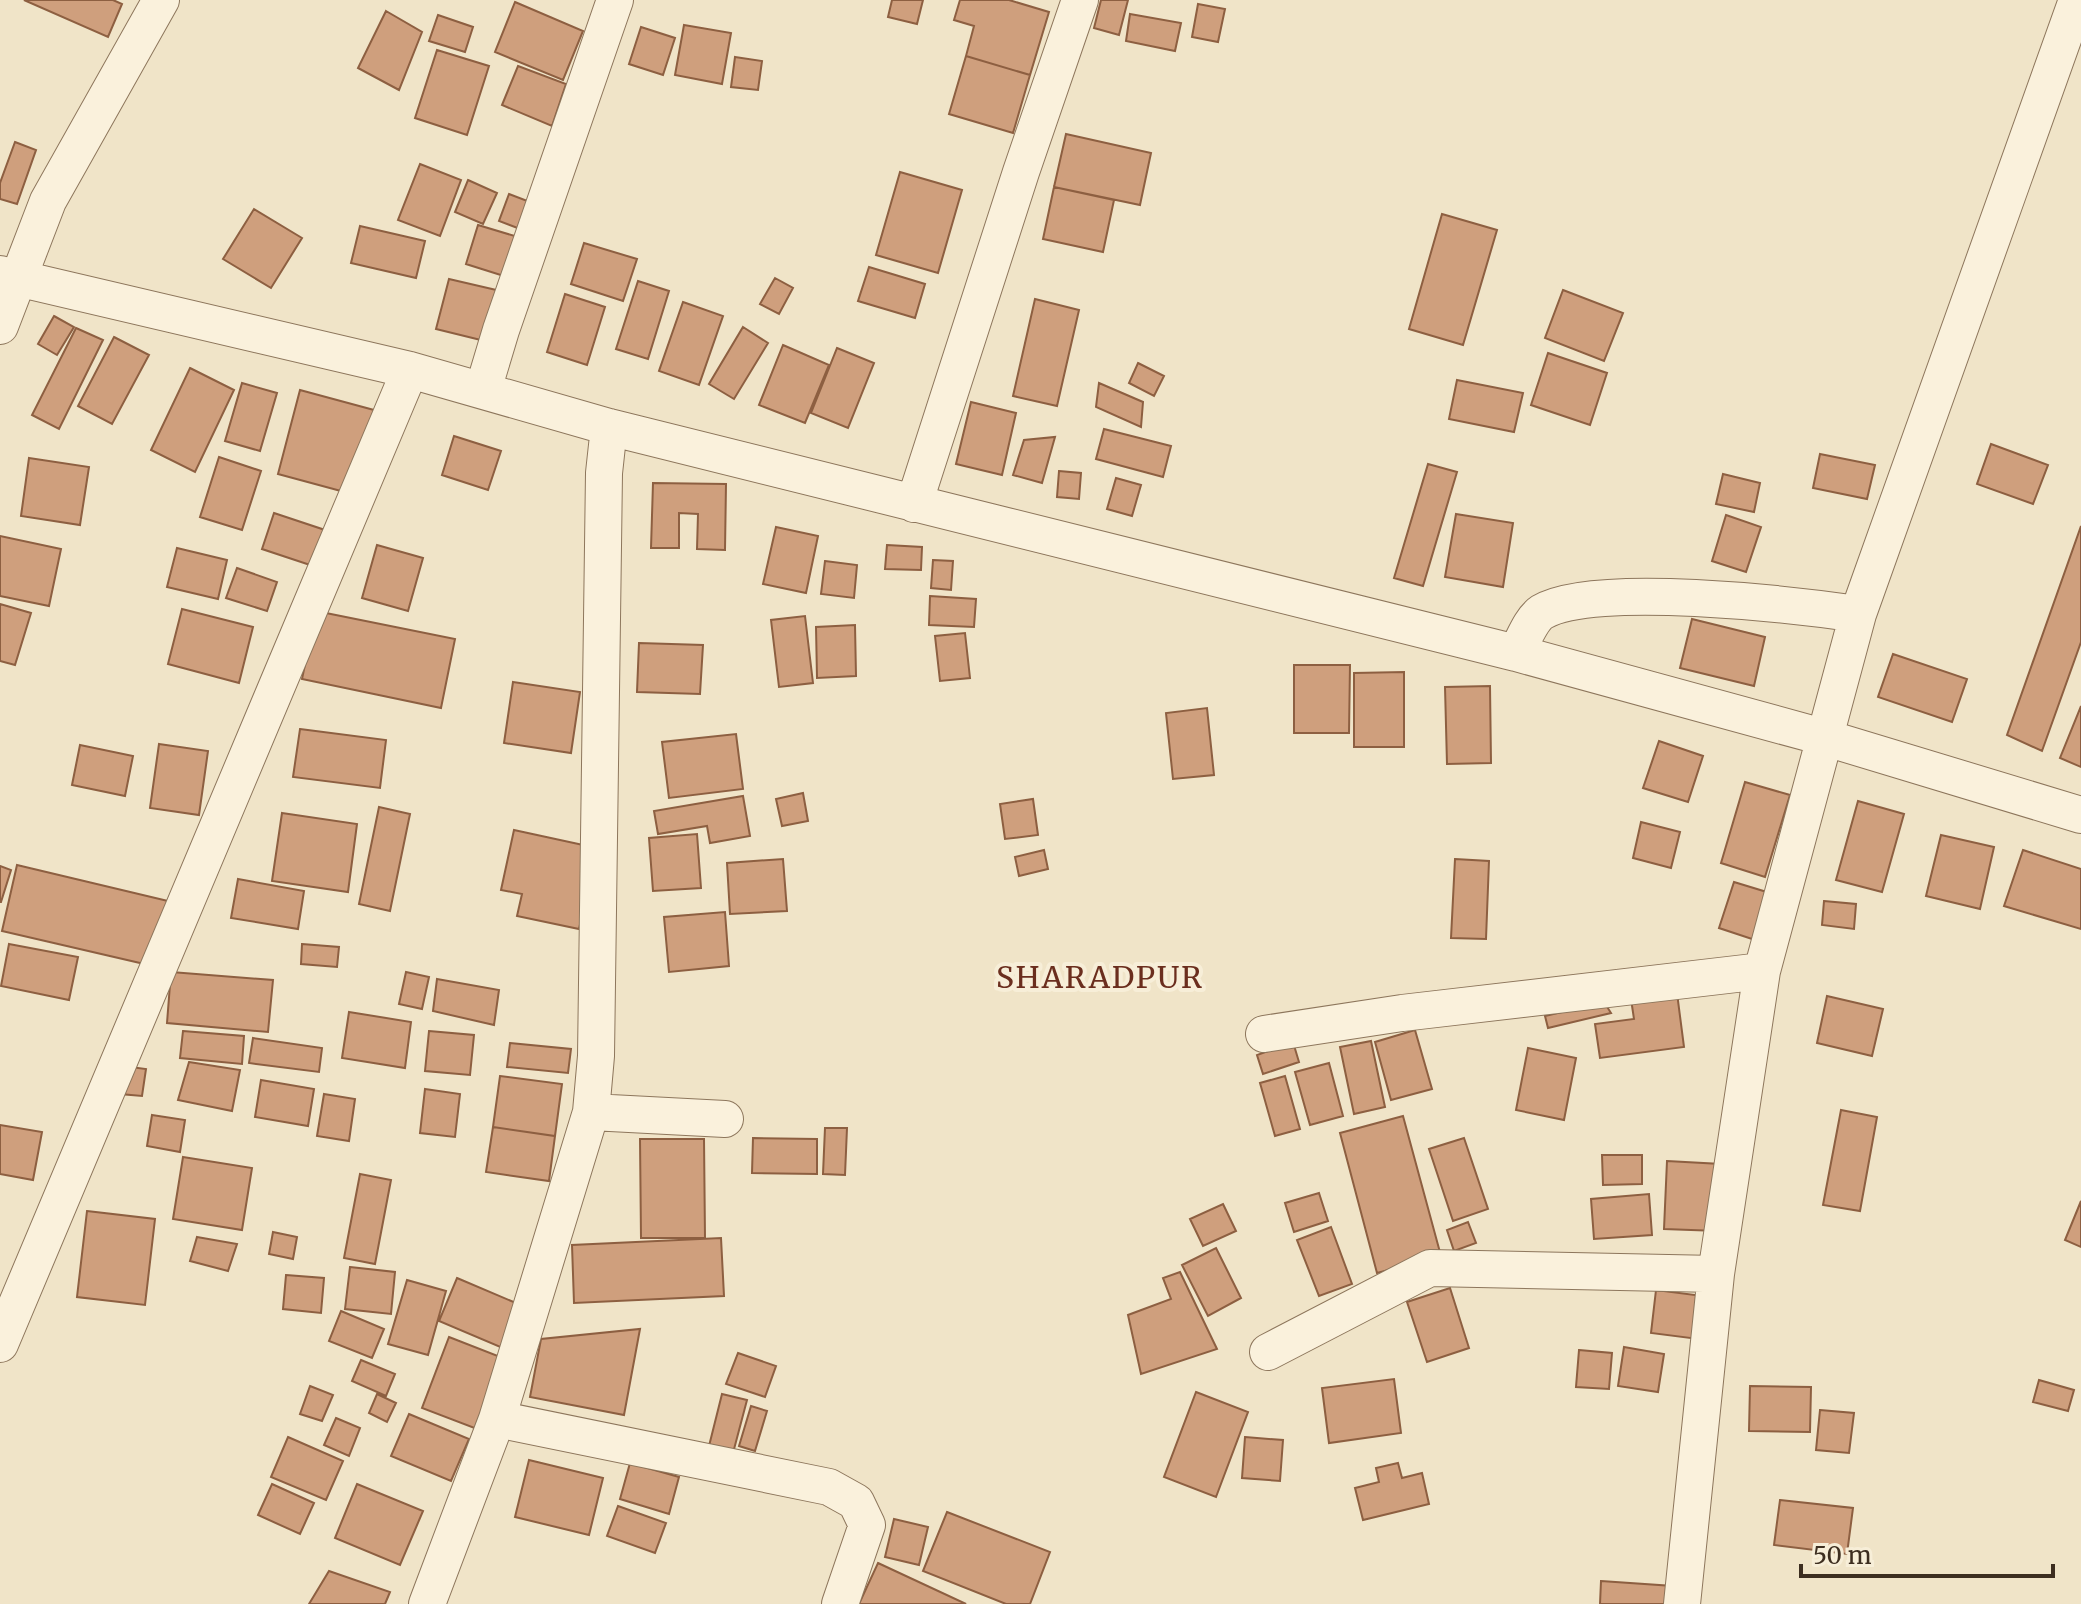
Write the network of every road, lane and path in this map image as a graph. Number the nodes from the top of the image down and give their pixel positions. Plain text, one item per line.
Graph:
1 (161, 0) edge
2 (615, 0) edge
3 (1080, 0) edge
4 (2077, 0) edge
5 (8, 276) edge
6 (0, 326) edge
7 (410, 370) junction
8 (483, 390) junction
9 (609, 427) junction
10 (914, 504) junction
11 (1858, 614) junction
12 (1516, 653) junction
13 (1823, 737) junction
14 (2081, 815) edge
15 (1762, 971) junction
16 (1264, 1034) dead end
17 (591, 1112) junction
18 (725, 1119) dead end
19 (1716, 1274) junction
20 (0, 1344) edge
21 (1268, 1352) dead end
22 (497, 1419) junction
23 (427, 1604) edge
24 (840, 1604) edge
25 (1682, 1604) edge

1 - 5 street
2 - 8 street
3 - 10 street
4 - 11 street
5 - 6 street
5 - 7 street
7 - 8 street
7 - 20 street
8 - 9 street
9 - 10 street
9 - 17 street
10 - 12 street
11 - 12 street
11 - 13 street
12 - 13 street
13 - 14 street
13 - 15 street
15 - 16 street
15 - 19 street
17 - 18 street
17 - 22 street
19 - 21 street
19 - 25 street
22 - 23 street
22 - 24 street

